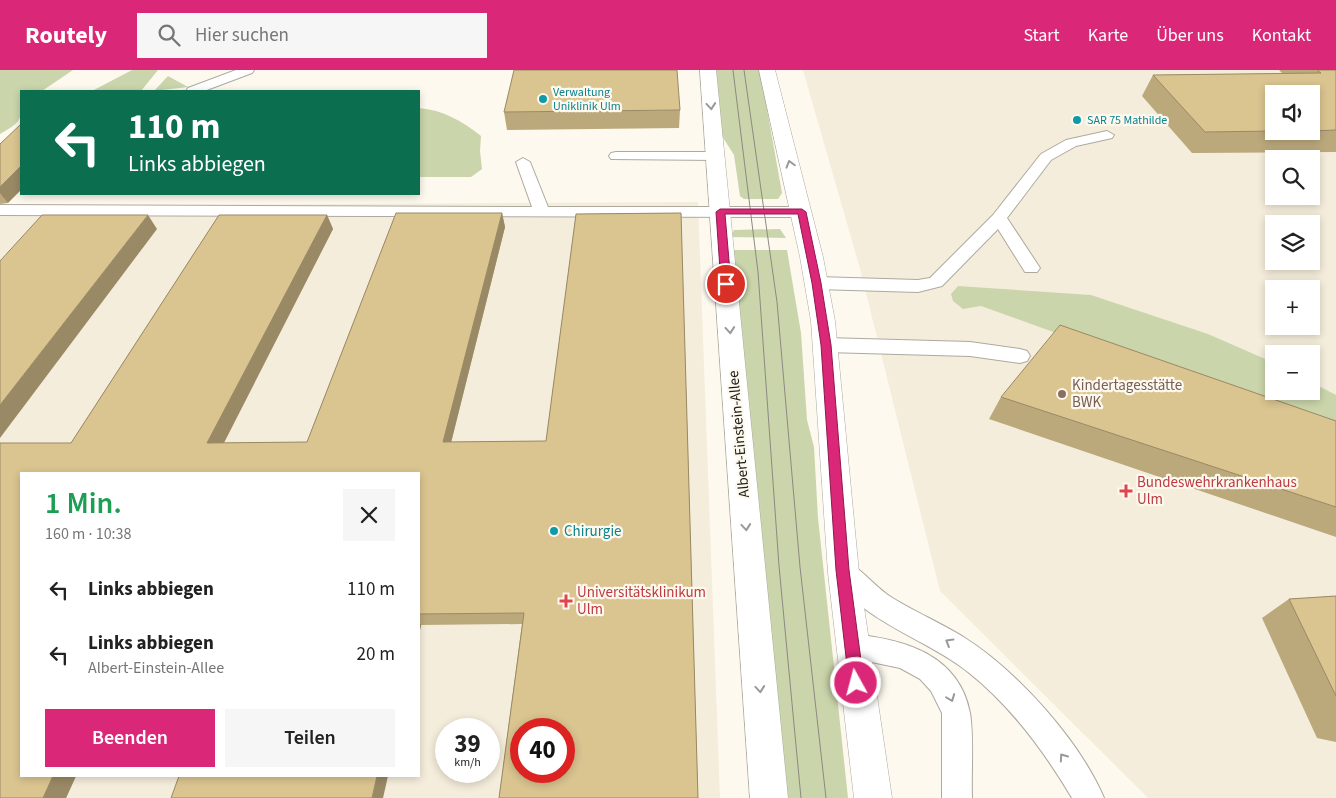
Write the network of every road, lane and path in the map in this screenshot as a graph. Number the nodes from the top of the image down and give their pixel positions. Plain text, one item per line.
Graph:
1 (248, 70) edge
2 (708, 70) edge
3 (767, 70) edge
4 (196, 90) edge
5 (1107, 135) dead end
6 (649, 143) dead end
7 (715, 149) junction
8 (616, 156) dead end
9 (523, 162) dead end
10 (0, 210) edge
11 (542, 211) junction
12 (720, 212) junction
13 (802, 212) junction
14 (999, 218) junction
15 (1031, 268) dead end
16 (817, 283) junction
17 (826, 345) junction
18 (1020, 356) dead end
19 (842, 570) junction
20 (852, 648) junction
21 (769, 798) edge
22 (873, 798) edge
23 (957, 798) edge
24 (1088, 798) edge

1 - 4 lane
2 -> 7 street, Albert-Einstein-Allee
13 -> 3 street
5 - 14 lane
6 - 7 lane
7 - 8 lane
7 - 12 street, Albert-Einstein-Allee
9 - 11 lane
10 - 11 lane
11 - 12 lane
12 - 13 lane
12 -> 21 street, Albert-Einstein-Allee
13 - 16 street
14 - 15 lane
14 - 16 lane
16 - 17 street
17 - 18 lane
17 - 19 street
19 - 20 street
24 -> 19 lane
20 - 22 street
20 -> 23 lane

